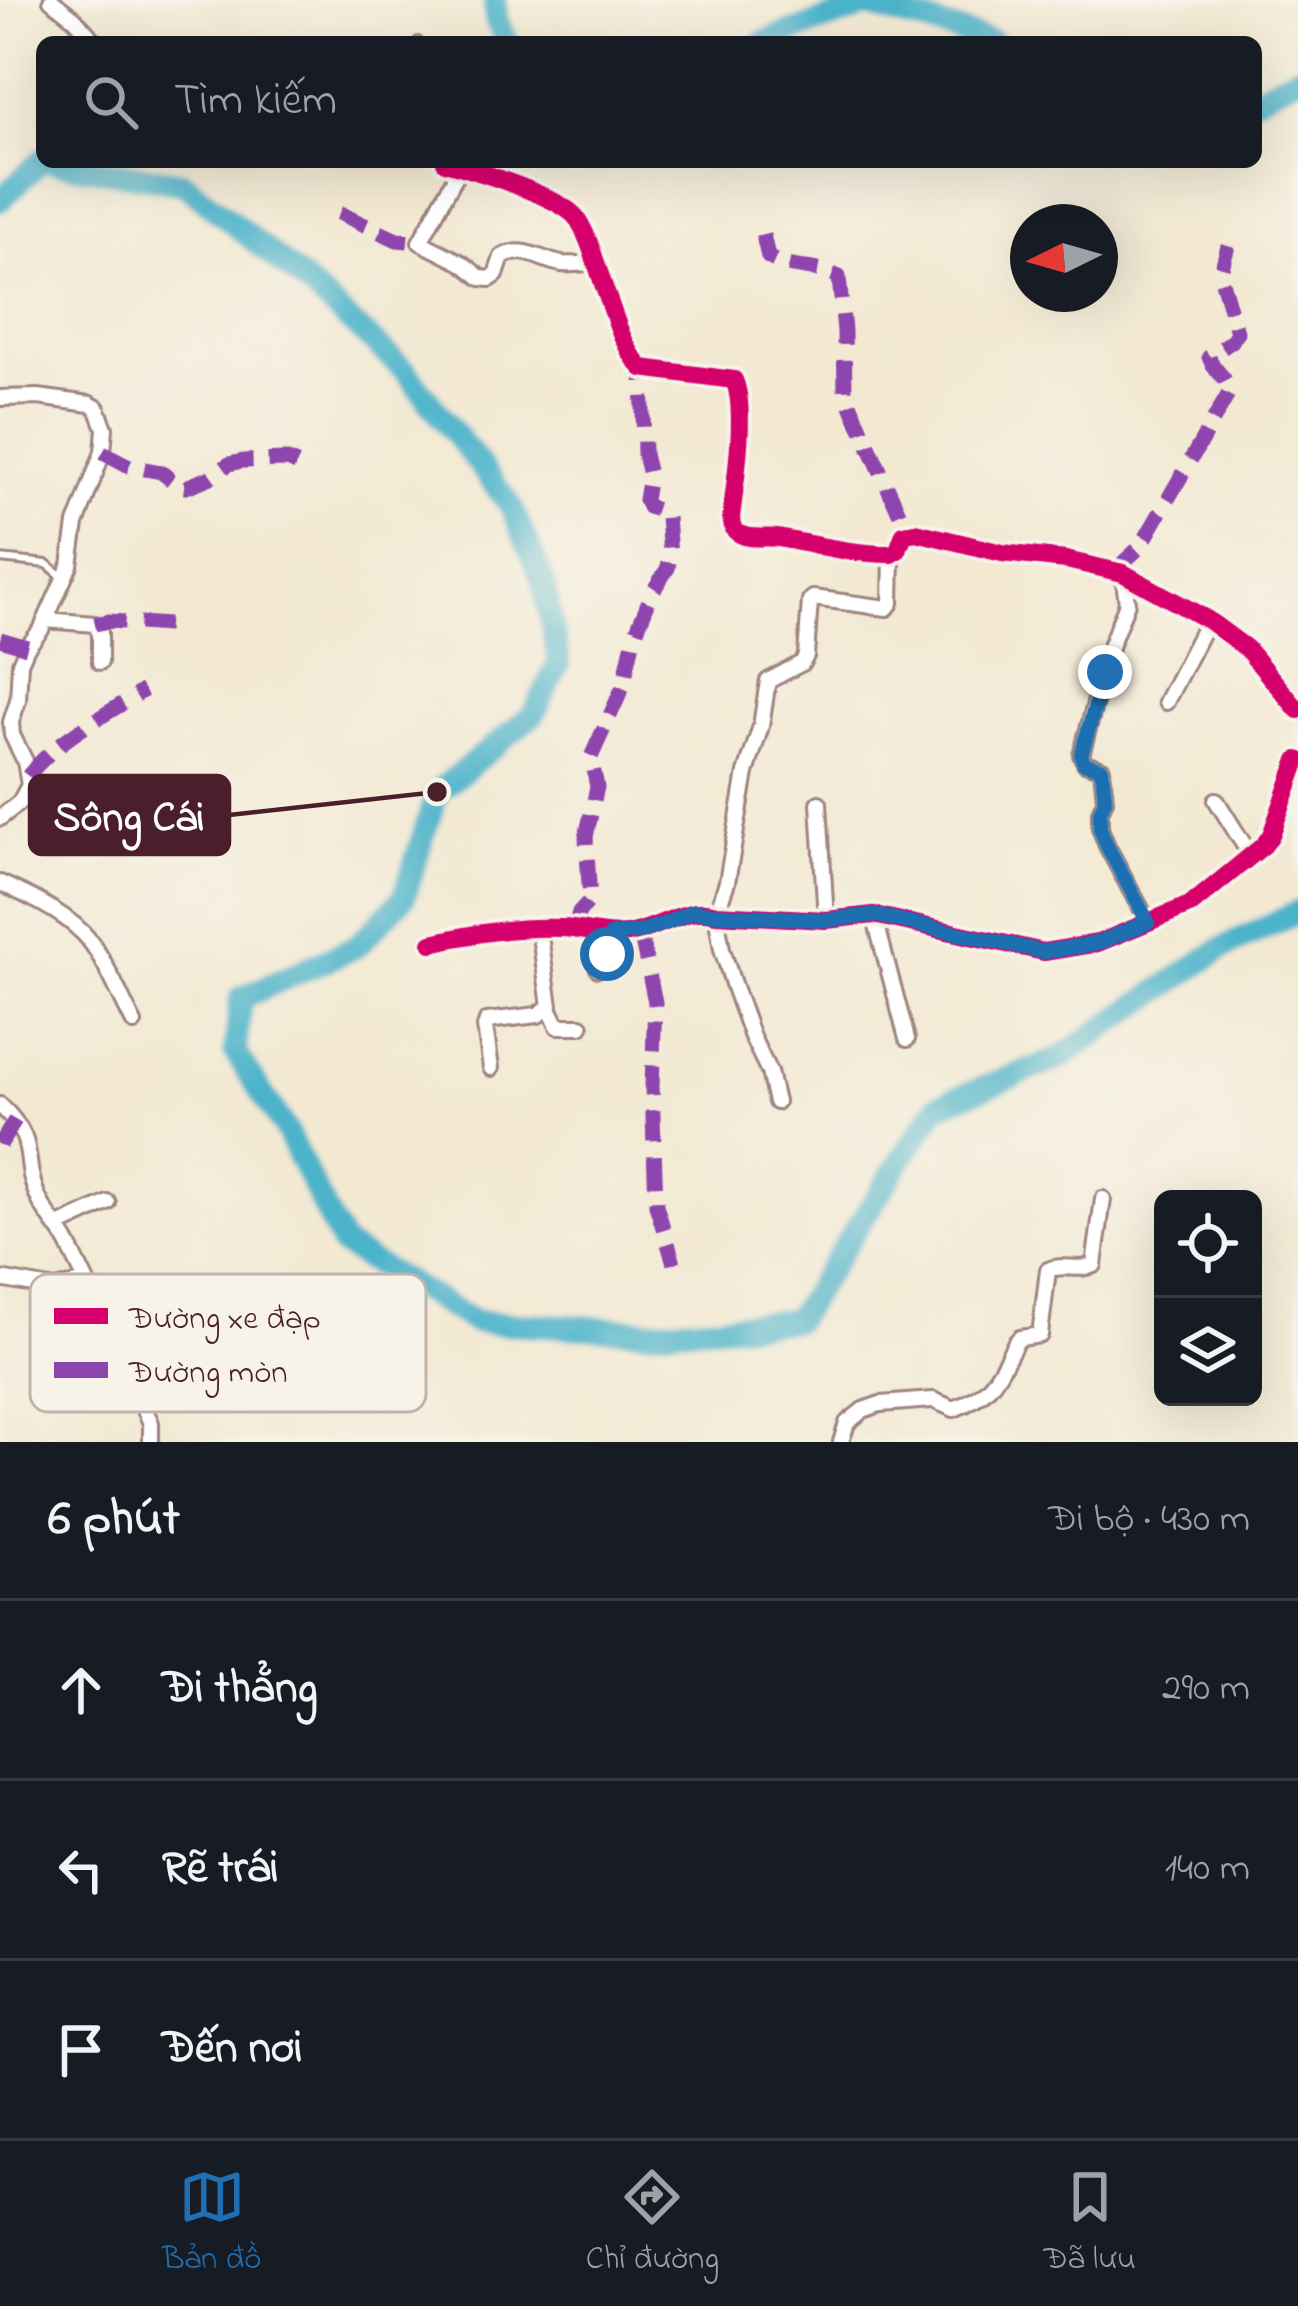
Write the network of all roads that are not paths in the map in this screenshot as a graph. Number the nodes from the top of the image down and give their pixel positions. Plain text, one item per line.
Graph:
1 (51, 0) edge
2 (90, 36) edge
3 (460, 168) edge
4 (466, 168) edge
5 (594, 263) junction
6 (0, 398) edge
7 (892, 554) junction
8 (0, 559) edge
9 (1123, 573) junction
10 (63, 577) junction
11 (46, 620) junction
12 (1208, 620) junction
13 (100, 662) dead end
14 (1166, 702) dead end
15 (1298, 710) edge
16 (1298, 760) edge
17 (1216, 800) dead end
18 (819, 803) dead end
19 (0, 818) edge
20 (1251, 856) junction
21 (0, 883) edge
22 (716, 914) junction
23 (874, 915) junction
24 (826, 920) junction
25 (1148, 922) junction
26 (539, 929) junction
27 (611, 935) junction
28 (432, 944) dead end
29 (598, 969) dead end
30 (549, 1008) junction
31 (134, 1023) dead end
32 (581, 1026) dead end
33 (907, 1040) dead end
34 (491, 1068) dead end
35 (776, 1102) dead end
36 (0, 1106) edge
37 (1103, 1198) dead end
38 (108, 1203) dead end
39 (58, 1226) junction
40 (82, 1274) edge
41 (0, 1280) edge
42 (30, 1285) edge
43 (146, 1412) edge
44 (152, 1442) edge
45 (841, 1442) edge

1 - 2 street
3 - 5 street
4 - 5 street
5 - 7 street
6 - 10 street
7 - 9 street
7 - 22 street
8 - 10 lane
9 - 12 street
9 - 25 street
10 - 11 street
11 - 13 street
11 - 19 street
12 - 14 street
12 - 15 street
16 - 20 street
17 - 20 street
18 - 24 street
20 - 25 street
21 - 31 street
22 - 24 street
22 - 27 street
22 - 35 street
23 - 24 street
23 - 25 street
23 - 33 street
26 - 27 street
26 - 28 street
26 - 30 street
27 - 29 street
30 - 32 street
30 - 34 street
36 - 39 street
37 - 45 street
38 - 39 street
39 - 40 street
41 - 42 street
43 - 44 street

